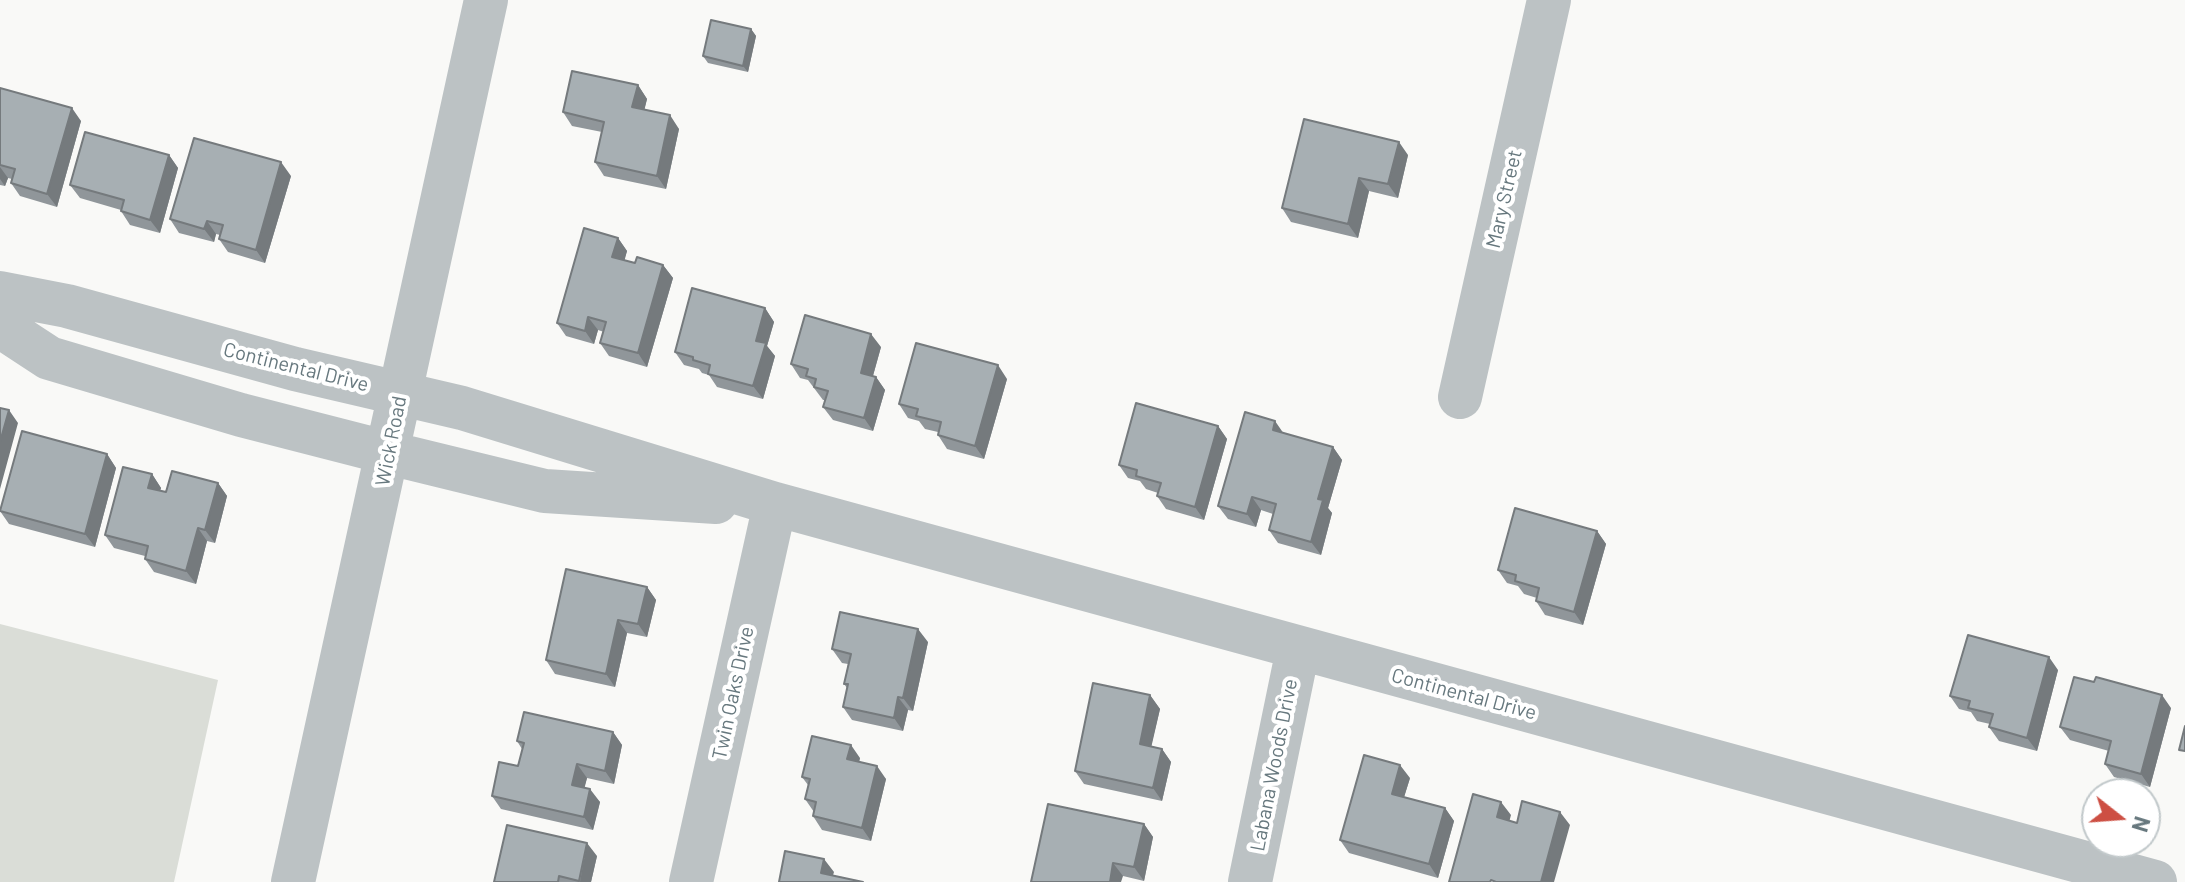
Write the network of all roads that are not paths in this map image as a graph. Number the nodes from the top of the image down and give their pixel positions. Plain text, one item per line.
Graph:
1 (486, 0) edge
2 (1549, 0) edge
3 (0, 293) edge
4 (0, 326) edge
5 (400, 392) junction
6 (1460, 397) dead end
7 (389, 453) junction
8 (775, 504) junction
9 (1298, 649) junction
10 (293, 882) edge
11 (691, 882) edge
12 (1250, 882) edge
13 (2155, 882) edge

1 - 5 street, Wick Road
2 - 6 street, Mary Street
3 - 5 street, Continental Drive
4 - 7 street, Continental Drive
5 - 7 street, Wick Road
5 - 8 street, Continental Drive
7 - 8 street, Continental Drive
7 - 10 street, Wick Road
8 - 9 street, Continental Drive
8 - 11 street, Twin Oaks Drive
9 - 12 street, Labana Woods Drive
9 - 13 street, Continental Drive

